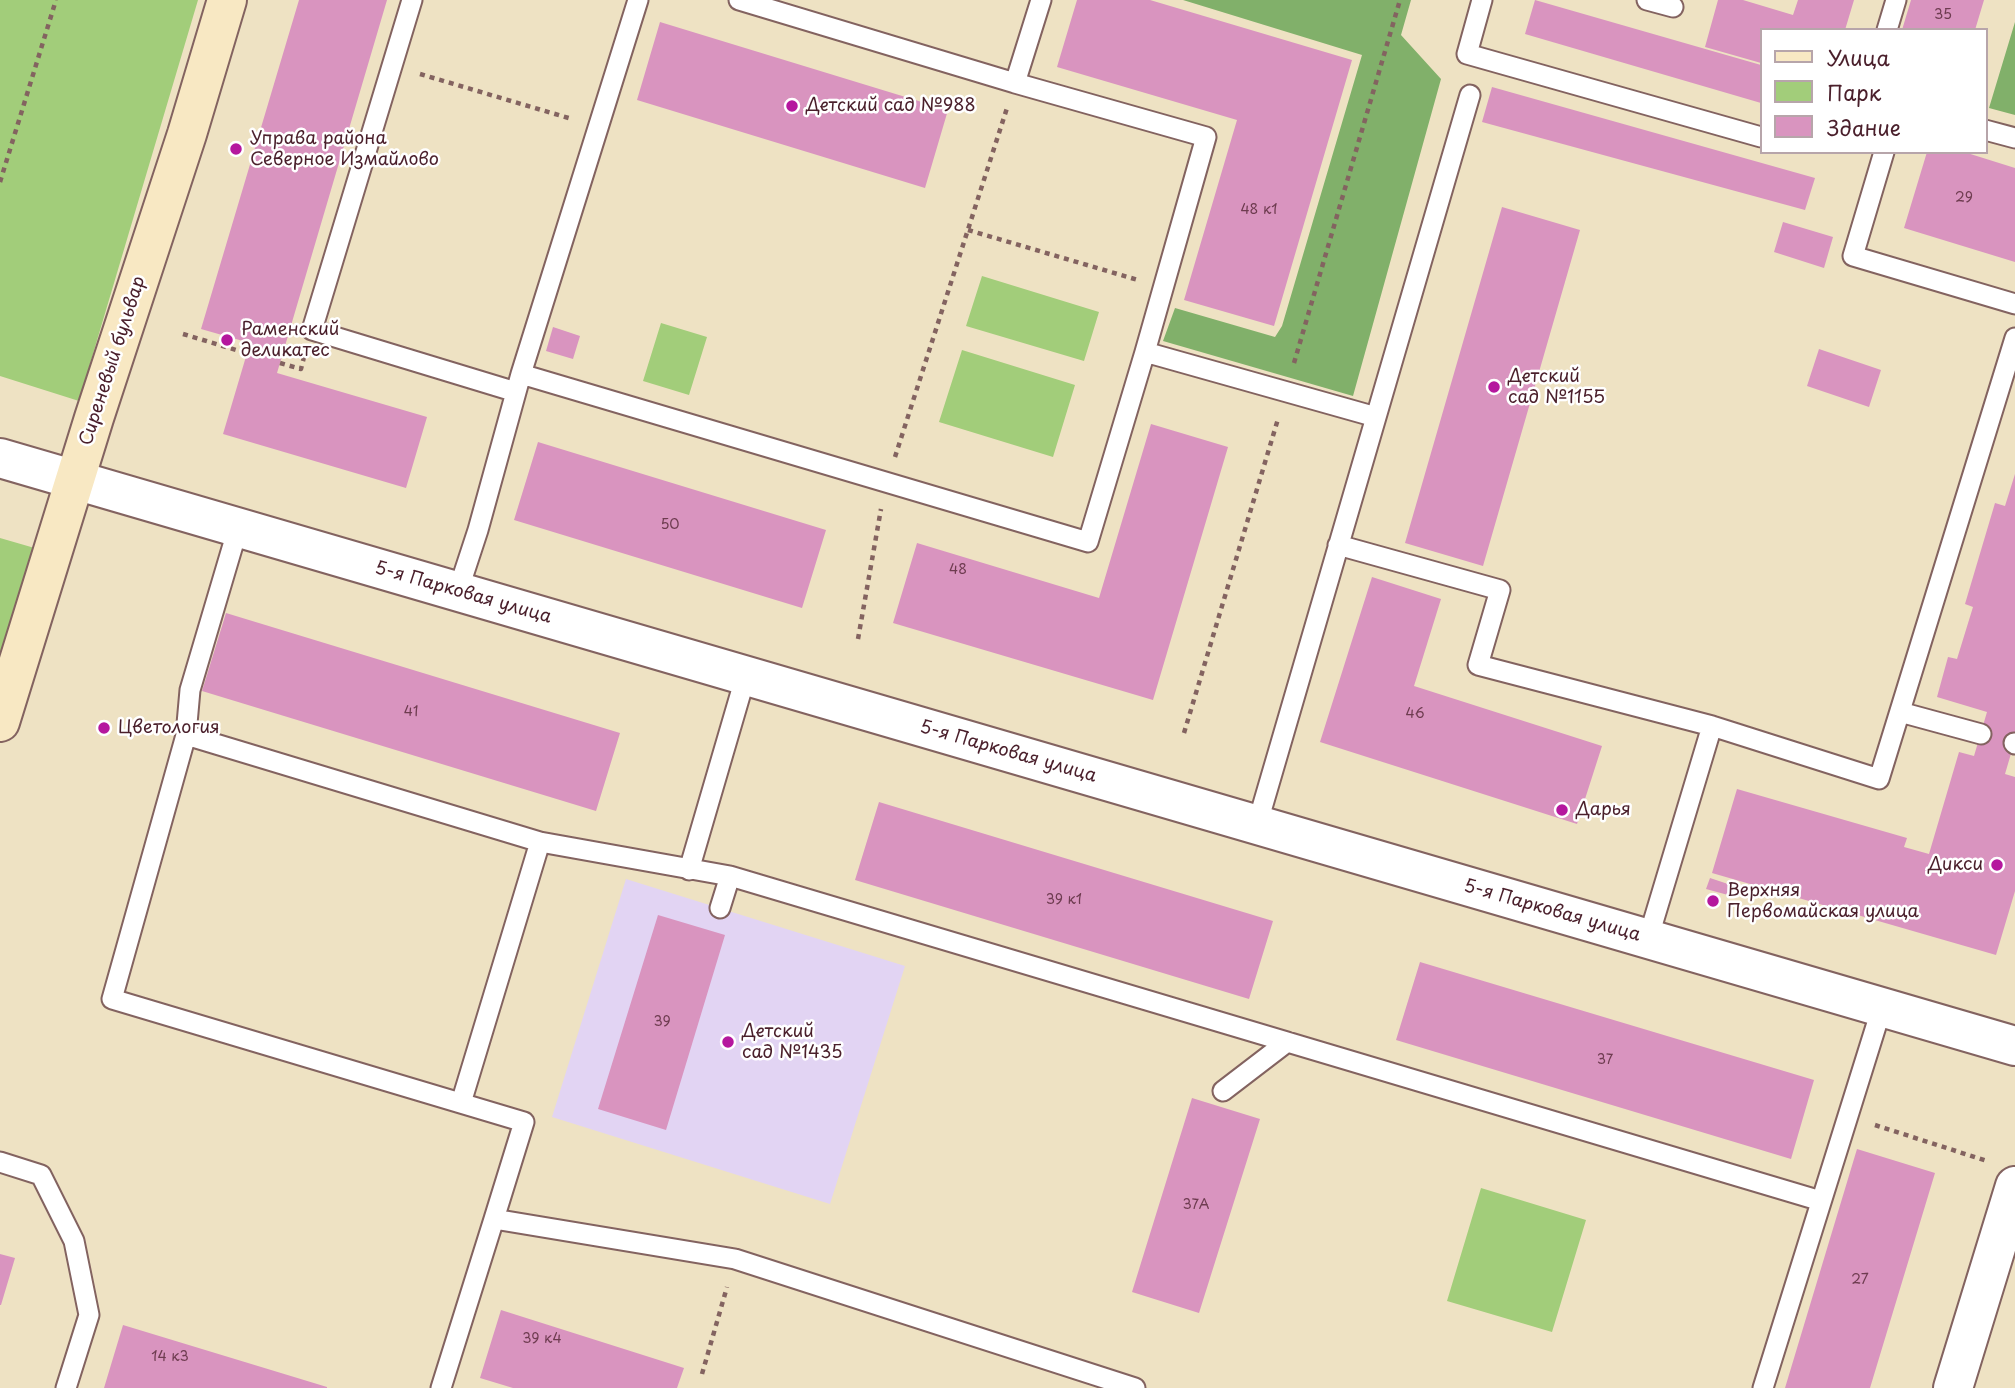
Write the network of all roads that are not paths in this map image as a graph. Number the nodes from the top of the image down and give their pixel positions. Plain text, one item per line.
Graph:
1 (227, 0) edge
2 (412, 0) edge
3 (638, 0) edge
4 (739, 0) edge
5 (1041, 0) edge
6 (1482, 0) edge
7 (1647, 0) edge
8 (1896, 0) edge
9 (1673, 7) dead end
10 (1888, 28) edge
11 (1015, 83) junction
12 (1470, 95) dead end
13 (1987, 131) edge
14 (1759, 136) edge
15 (2015, 138) edge
16 (1883, 154) edge
17 (2015, 304) edge
18 (2015, 338) edge
19 (1145, 352) junction
20 (2010, 370) edge
21 (518, 383) junction
22 (1376, 417) junction
23 (0, 458) edge
24 (75, 480) junction
25 (238, 528) junction
26 (1338, 545) junction
27 (458, 591) junction
28 (746, 676) junction
29 (1900, 712) junction
30 (0, 722) edge
31 (1712, 726) junction
32 (1980, 734) dead end
33 (186, 735) junction
34 (1257, 825) junction
35 (540, 842) junction
36 (689, 870) junction
37 (730, 876) junction
38 (720, 908) dead end
39 (1648, 939) junction
40 (1882, 1007) junction
41 (1287, 1042) junction
42 (2015, 1046) edge
43 (1223, 1091) dead end
44 (461, 1103) junction
45 (0, 1163) edge
46 (2003, 1174) edge
47 (1821, 1201) junction
48 (494, 1219) junction
49 (66, 1388) edge
50 (441, 1388) edge
51 (1135, 1388) edge
52 (1763, 1388) edge
53 (1953, 1388) edge

1 - 24 main road, Сиреневый бульвар
2 - 21 lane
3 - 21 lane
4 - 11 lane
5 - 11 lane
6 - 14 lane
7 - 9 lane
8 - 10 lane
11 - 19 lane
12 - 22 lane
13 - 15 lane
16 - 17 lane
18 - 20 lane
19 - 21 lane
19 - 22 lane
20 - 29 lane
21 - 27 lane
22 - 26 lane
23 - 24 street, 5-я Парковая улица
24 - 25 street, 5-я Парковая улица
24 - 30 main road, Сиреневый бульвар
25 - 27 street, 5-я Парковая улица
25 - 33 lane
26 - 31 lane
26 - 34 lane
27 - 28 street, 5-я Парковая улица
28 - 34 street, 5-я Парковая улица
28 - 36 lane
29 - 31 lane
29 - 32 lane
31 - 39 lane
33 - 35 lane
33 - 44 lane
34 - 39 street, 5-я Парковая улица
35 - 36 lane
35 - 44 lane
36 - 37 lane
37 - 38 lane
37 - 41 lane
39 - 40 street, 5-я Парковая улица
40 - 42 street, 5-я Парковая улица
40 - 47 lane
41 - 43 lane
41 - 47 lane
44 - 48 lane
45 - 49 lane
46 - 53 street
47 - 52 lane
48 - 50 lane
48 - 51 lane

